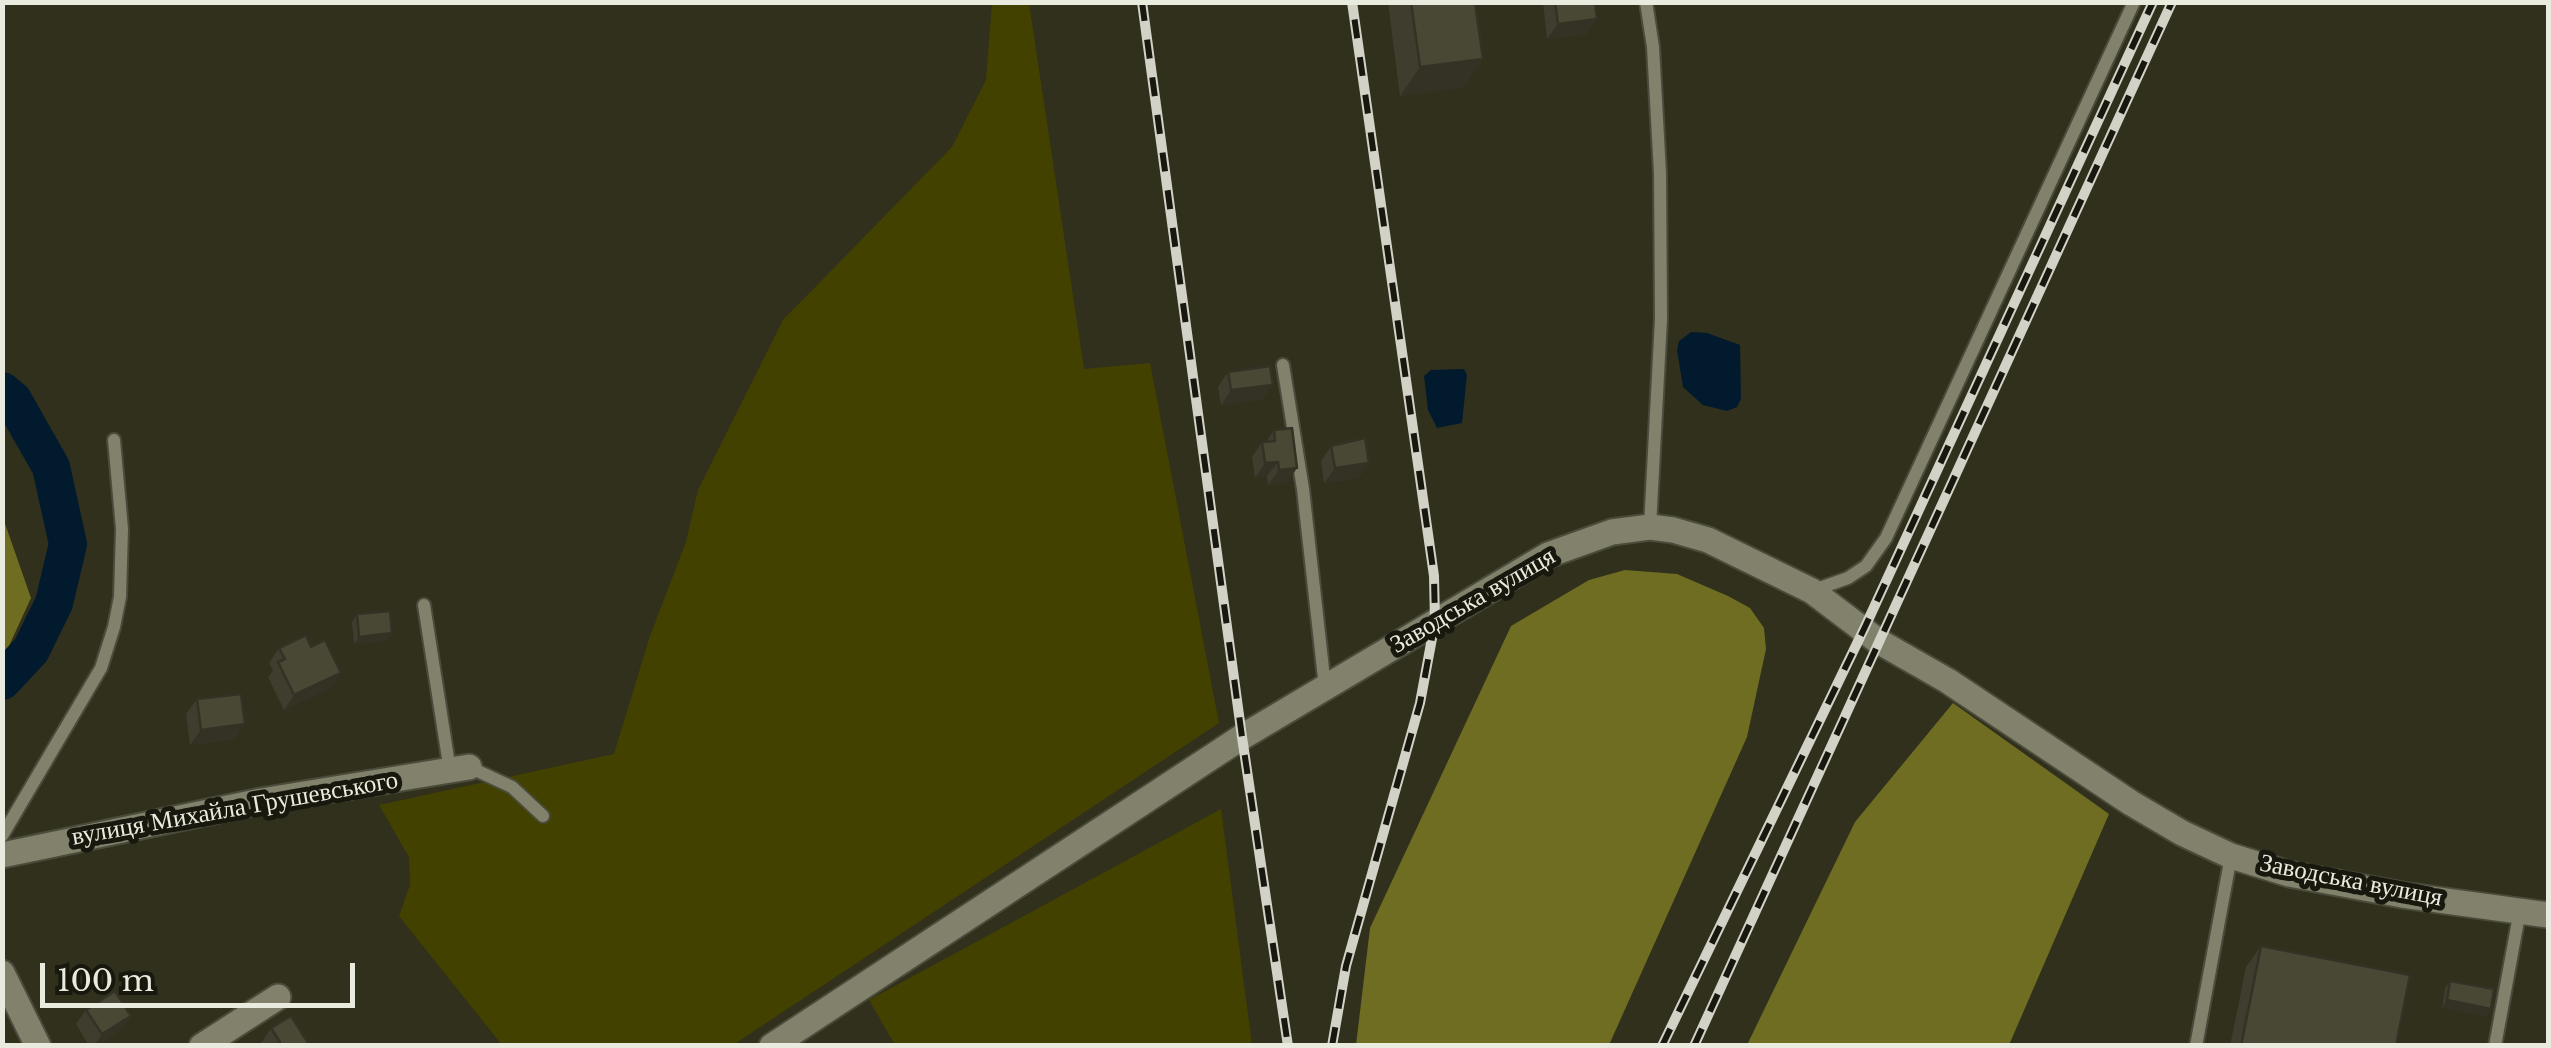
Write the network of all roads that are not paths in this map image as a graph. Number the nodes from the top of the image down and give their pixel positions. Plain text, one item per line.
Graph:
1 (1646, 2) edge
2 (2134, 2) edge
3 (1283, 365) dead end
4 (114, 440) dead end
5 (1650, 527) junction
6 (1812, 591) junction
7 (424, 605) dead end
8 (1326, 688) junction
9 (460, 769) junction
10 (543, 816) dead end
11 (2, 836) edge
12 (2, 855) edge
13 (2231, 856) junction
14 (2520, 910) junction
15 (2548, 915) edge
16 (2, 972) edge
17 (278, 997) dead end
18 (38, 1046) edge
19 (202, 1046) edge
20 (772, 1046) edge
21 (2196, 1046) edge
22 (2495, 1046) edge

1 - 5 lane
2 - 6 lane
3 - 8 lane
4 - 11 lane
5 - 6 street, Заводська вулиця
5 - 8 street, Заводська вулиця
6 - 13 street, Заводська вулиця
7 - 9 lane
8 - 20 street, Заводська вулиця
9 - 10 lane
9 - 12 street, вулиця Михайла Грушевського
13 - 14 street, Заводська вулиця
13 - 21 lane
14 - 15 street, Заводська вулиця
14 - 22 lane
16 - 18 street
17 - 19 street

